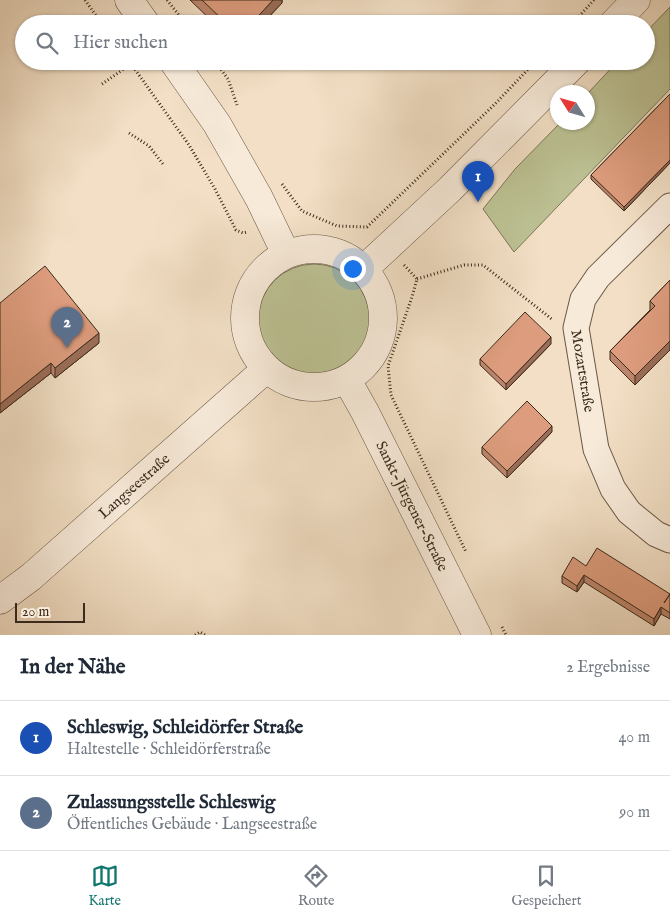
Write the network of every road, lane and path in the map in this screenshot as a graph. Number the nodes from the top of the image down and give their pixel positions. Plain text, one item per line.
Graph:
1 (85, 0) edge
2 (129, 0) edge
3 (167, 0) edge
4 (594, 0) edge
5 (636, 0) edge
6 (96, 15) edge
7 (140, 15) edge
8 (179, 15) edge
9 (580, 15) edge
10 (622, 15) edge
11 (121, 70) edge
12 (135, 70) edge
13 (179, 70) edge
14 (221, 70) edge
15 (527, 70) edge
16 (568, 70) edge
17 (102, 84) dead end
18 (239, 111) dead end
19 (130, 133) dead end
20 (163, 164) dead end
21 (281, 182) dead end
22 (670, 206) edge
23 (302, 211) junction
24 (273, 226) junction
25 (367, 227) junction
26 (387, 248) junction
27 (286, 254) junction
28 (364, 269) junction
29 (417, 279) junction
30 (576, 328) junction
31 (266, 369) junction
32 (347, 380) junction
33 (670, 540) edge
34 (467, 554) dead end
35 (0, 600) edge
36 (499, 620) dead end
37 (195, 635) edge
38 (205, 635) edge
39 (476, 635) edge
40 (506, 635) edge

1 - 6 path
2 - 7 street
3 - 8 path
4 - 9 path
5 - 10 street
11 - 17 path
12 - 24 path
13 - 24 street
14 - 18 path
15 - 25 path
16 - 26 street
19 - 20 path
21 - 23 path
22 - 30 street, Mozartstraße
23 - 24 path
23 - 25 path
24 - 27 street
25 - 26 path
26 - 28 street
26 - 29 path
27 - 28 street
27 - 31 street
28 - 32 street
29 - 30 path
29 - 34 path
30 - 33 street, Mozartstraße
31 - 32 street
31 - 35 street, Langseestraße
32 - 39 street, Sankt-Jürgener-Straße
36 - 40 path
37 - 38 path

